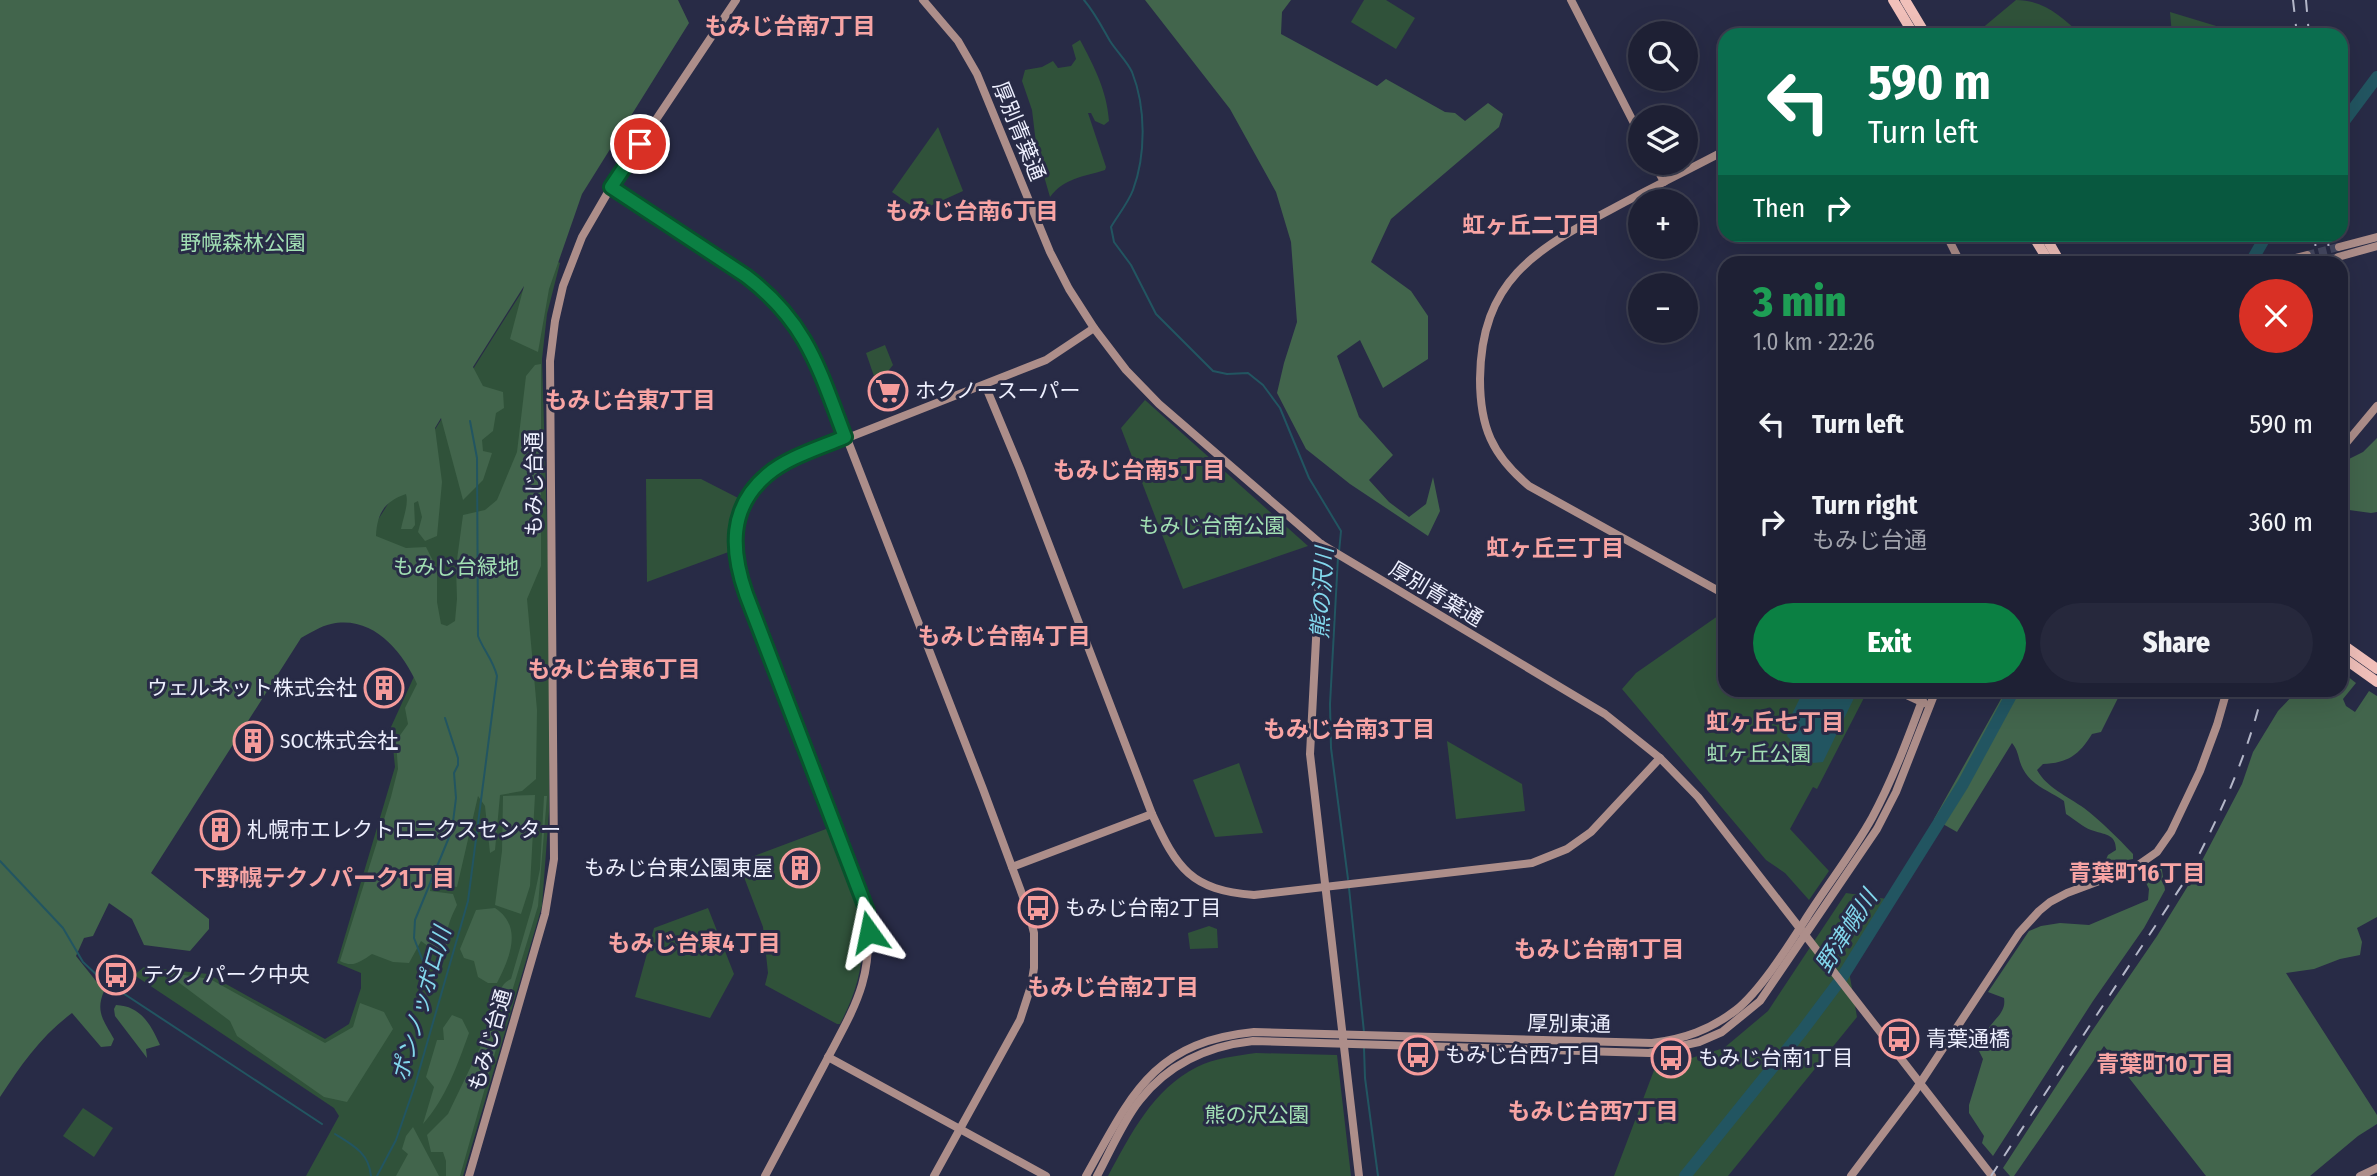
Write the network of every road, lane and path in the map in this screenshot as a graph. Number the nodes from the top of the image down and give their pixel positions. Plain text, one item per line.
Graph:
1 (736, 0) edge
2 (923, 0) edge
3 (1571, 0) edge
4 (1893, 0) edge
5 (1905, 0) edge
6 (1910, 28) edge
7 (1922, 28) edge
8 (1628, 112) edge
9 (1718, 154) edge
10 (1660, 175) edge
11 (1664, 182) junction
12 (611, 187) junction
13 (2377, 237) edge
14 (2377, 246) edge
15 (2307, 255) dead end
16 (2303, 256) edge
17 (1094, 328) junction
18 (985, 385) junction
19 (2377, 407) edge
20 (845, 437) junction
21 (2348, 441) edge
22 (1325, 546) junction
23 (1718, 591) edge
24 (2348, 648) edge
25 (2348, 661) edge
26 (2377, 669) edge
27 (2377, 682) edge
28 (1912, 697) edge
29 (1926, 697) edge
30 (1931, 697) edge
31 (2225, 697) edge
32 (1926, 703) junction
33 (1660, 758) junction
34 (1152, 814) junction
35 (1012, 867) junction
36 (1331, 886) junction
37 (1803, 932) junction
38 (1341, 1035) junction
39 (1371, 1040) junction
40 (1342, 1045) junction
41 (828, 1057) junction
42 (1920, 1084) junction
43 (959, 1128) junction
44 (2377, 1168) edge
45 (469, 1176) edge
46 (765, 1176) edge
47 (934, 1176) edge
48 (1046, 1176) edge
49 (1086, 1176) edge
50 (1097, 1176) edge
51 (1359, 1176) edge
52 (1851, 1176) edge
53 (1992, 1176) edge
54 (2360, 1176) edge

1 - 12 street, もみじ台通
2 - 17 street, 厚別青葉通
3 - 8 street
4 - 6 highway
5 - 7 highway
9 - 11 street
10 - 11 street
11 - 23 street
12 - 20 street
12 - 45 street, もみじ台通
13 - 14 street
15 - 16 street
17 - 18 street
17 - 22 street, 厚別青葉通
18 - 20 street
18 - 34 street
19 - 21 street
20 - 35 street
20 - 41 street
22 - 33 street, 厚別青葉通
22 - 36 street
24 - 26 highway
25 - 27 highway
28 - 32 street
29 - 32 street, 厚別東通
30 - 32 street, 厚別東通
31 - 42 street
32 - 37 street, 厚別東通
33 - 36 street
33 - 37 street, 厚別青葉通
34 - 35 street
34 - 36 street
35 - 43 street
36 - 38 street
37 - 39 street, 厚別東通
37 - 42 street, 厚別青葉通
38 - 39 street, 厚別東通
38 - 40 street
38 - 49 street, 厚別東通
39 - 40 street, 厚別東通
40 - 50 street, 厚別東通
40 - 51 street
41 - 43 street
41 - 46 street
42 - 52 street
42 - 53 street, 厚別青葉通
43 - 47 street
43 - 48 street
44 - 54 street

